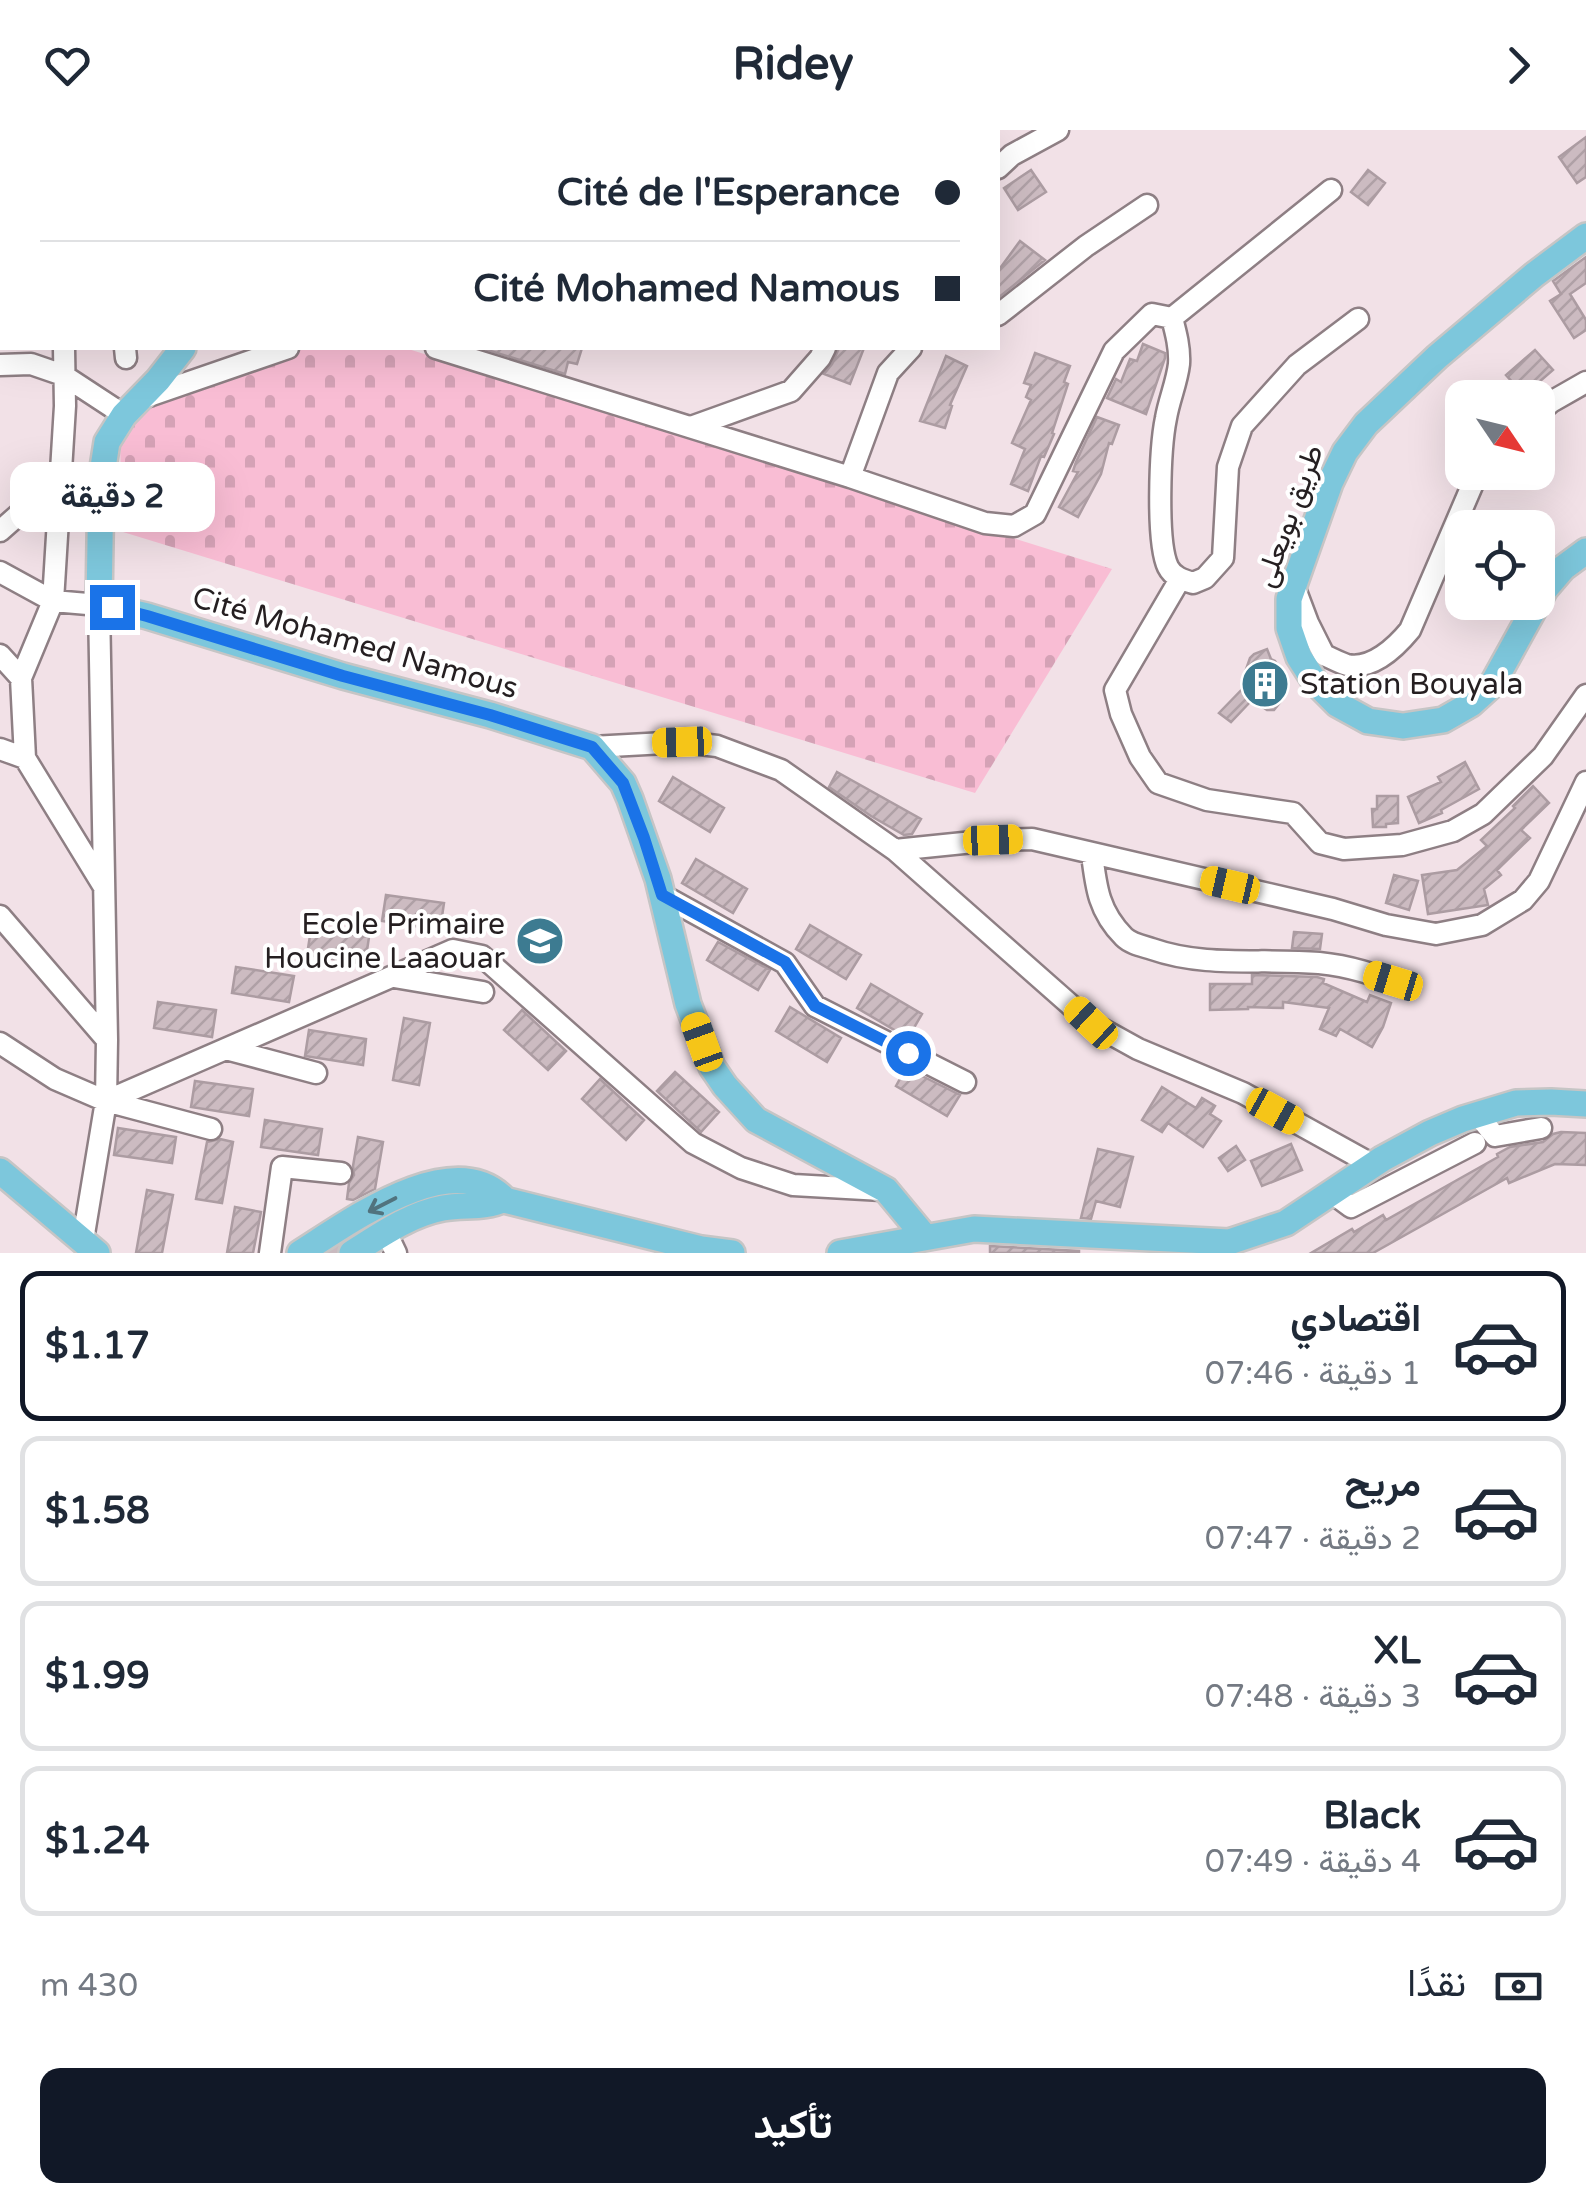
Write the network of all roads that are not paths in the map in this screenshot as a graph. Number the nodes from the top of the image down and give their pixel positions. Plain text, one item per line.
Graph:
1 (1058, 130) edge
2 (1000, 166) edge
3 (1331, 190) dead end
4 (1147, 205) dead end
5 (1586, 236) edge
6 (1000, 313) edge
7 (1172, 318) junction
8 (1358, 319) dead end
9 (64, 350) edge
10 (181, 350) edge
11 (283, 350) edge
12 (442, 350) edge
13 (824, 350) edge
14 (909, 350) edge
15 (0, 365) edge
16 (63, 375) junction
17 (1586, 382) edge
18 (1555, 400) edge
19 (133, 407) junction
20 (691, 427) junction
21 (850, 477) junction
22 (60, 480) junction
23 (1470, 490) edge
24 (0, 531) edge
25 (1586, 552) edge
26 (0, 572) edge
27 (1180, 579) junction
28 (1294, 586) junction
29 (53, 602) junction
30 (99, 605) junction
31 (0, 656) edge
32 (21, 678) junction
33 (1586, 695) edge
34 (592, 747) junction
35 (0, 750) edge
36 (25, 758) junction
37 (1586, 782) edge
38 (894, 850) junction
39 (1092, 854) junction
40 (104, 887) junction
41 (662, 895) junction
42 (0, 916) edge
43 (392, 977) junction
44 (1407, 988) dead end
45 (483, 992) dead end
46 (107, 1040) junction
47 (0, 1042) edge
48 (226, 1049) junction
49 (316, 1073) dead end
50 (965, 1082) dead end
51 (106, 1101) junction
52 (1586, 1104) edge
53 (1477, 1114) junction
54 (1541, 1128) dead end
55 (211, 1129) dead end
56 (1476, 1143) dead end
57 (1373, 1165) junction
58 (0, 1171) edge
59 (342, 1174) dead end
60 (886, 1190) junction
61 (1332, 1193) junction
62 (438, 1197) tunnel mouth
63 (504, 1199) junction
64 (391, 1243) edge
65 (914, 1243) edge
66 (90, 1246) edge
67 (270, 1253) edge
68 (300, 1253) edge
69 (352, 1253) edge
70 (732, 1253) edge
71 (840, 1253) edge

1 - 2 street
3 - 7 street
4 - 6 street
5 - 28 main road, طريق بويعلى
7 - 21 street
7 - 27 street
8 - 27 street
9 - 16 street
10 - 19 main road
11 - 19 street
12 - 20 street
13 - 20 street
14 - 21 street
15 - 16 street
16 - 19 street
16 - 22 street
17 - 18 street
19 - 30 main road
20 - 21 street
22 - 24 street
22 - 29 street
23 - 28 street
25 - 28 main road, طريق بويعلى
26 - 29 street, Cité Mohamed Namous
27 - 33 street
29 - 30 street, Cité Mohamed Namous
29 - 32 street
30 - 34 main road, Cité Mohamed Namous
30 - 40 street
31 - 32 street
32 - 36 street
34 - 38 street
34 - 41 main road
35 - 36 street
36 - 40 street
37 - 39 street
38 - 39 street
38 - 57 street
39 - 44 street
40 - 46 street
41 - 50 street
41 - 60 main road
42 - 46 street
43 - 45 street
43 - 48 street
43 - 60 street
46 - 51 street
47 - 51 street
48 - 49 street
48 - 51 street
51 - 55 street
51 - 66 street
52 - 53 main road
53 - 54 street
53 - 57 main road
56 - 61 street
57 - 61 main road
58 - 66 main road
59 - 67 street
60 - 65 main road
61 - 65 main road
62 - 63 main road
63 - 64 main road
63 -> 68 main road
63 - 70 main road
64 - 69 main road
65 - 71 main road

